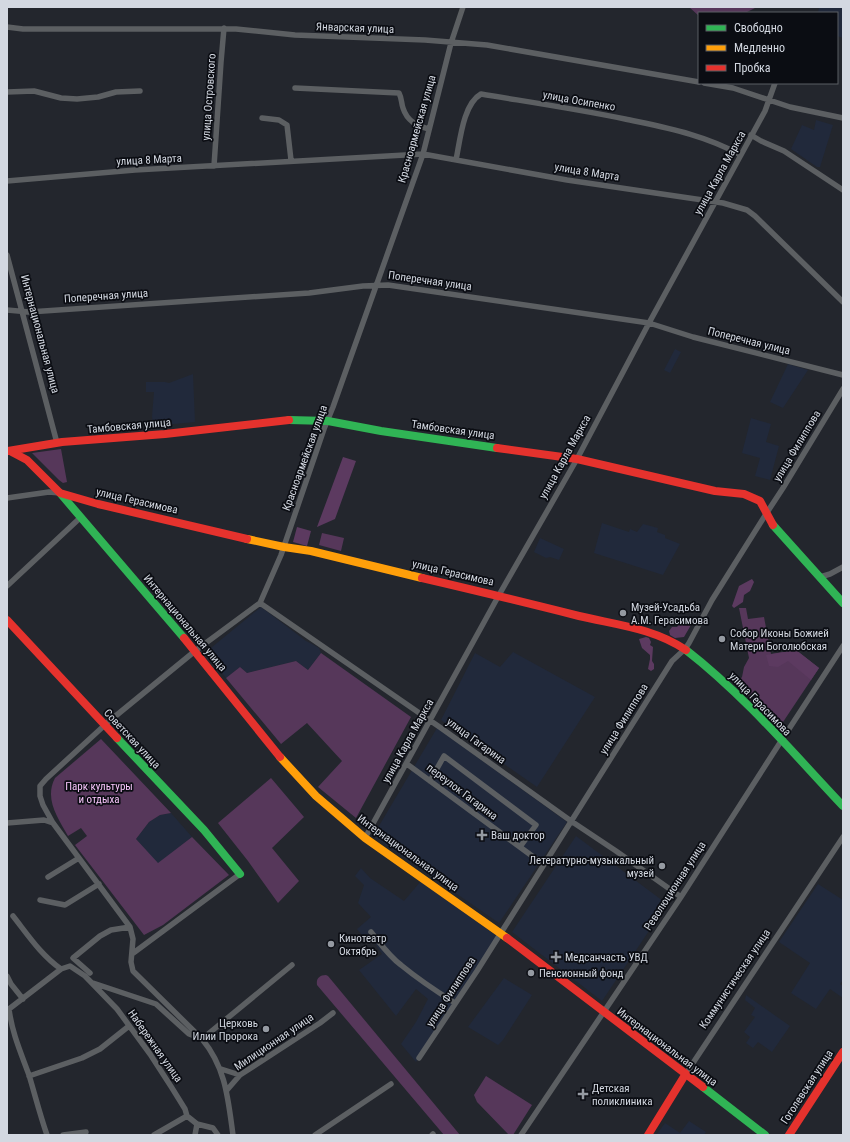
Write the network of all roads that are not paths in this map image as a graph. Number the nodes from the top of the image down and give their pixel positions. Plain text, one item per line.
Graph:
1 (463, 7) edge
2 (7, 27) edge
3 (224, 28) junction
4 (451, 43) junction
5 (698, 82) edge
6 (710, 84) edge
7 (775, 84) edge
8 (295, 88) dead end
9 (140, 91) dead end
10 (7, 92) edge
11 (768, 100) junction
12 (262, 118) dead end
13 (843, 118) edge
14 (429, 129) junction
15 (752, 135) junction
16 (422, 154) junction
17 (741, 155) junction
18 (291, 160) junction
19 (456, 160) junction
20 (214, 166) junction
21 (7, 181) edge
22 (843, 190) edge
23 (715, 202) junction
24 (7, 254) edge
25 (376, 284) junction
26 (843, 302) edge
27 (7, 310) edge
28 (21, 310) junction
29 (649, 323) junction
30 (843, 375) edge
31 (843, 389) edge
32 (328, 421) junction
33 (57, 443) junction
34 (9, 451) edge
35 (577, 459) junction
36 (60, 493) junction
37 (7, 498) edge
38 (766, 514) junction
39 (81, 517) junction
40 (284, 547) junction
41 (843, 567) edge
42 (820, 577) junction
43 (7, 586) edge
44 (499, 595) junction
45 (260, 603) junction
46 (843, 603) edge
47 (7, 620) edge
48 (843, 646) edge
49 (685, 649) junction
50 (195, 651) junction
51 (430, 721) junction
52 (104, 725) junction
53 (781, 741) junction
54 (407, 764) junction
55 (430, 781) junction
56 (843, 806) edge
57 (571, 821) junction
58 (7, 823) edge
59 (53, 823) junction
60 (843, 837) edge
61 (365, 838) junction
62 (520, 847) junction
63 (79, 858) junction
64 (543, 864) junction
65 (240, 874) joint
66 (48, 877) dead end
67 (99, 884) junction
68 (681, 897) junction
69 (40, 900) dead end
70 (13, 916) dead end
71 (130, 927) junction
72 (371, 932) dead end
73 (500, 932) junction
74 (132, 954) junction
75 (292, 965) dead end
76 (61, 969) junction
77 (90, 973) dead end
78 (7, 976) edge
79 (91, 982) junction
80 (23, 999) junction
81 (455, 1003) junction
82 (603, 1012) junction
83 (333, 1013) dead end
84 (129, 1026) junction
85 (202, 1039) junction
86 (843, 1052) edge
87 (419, 1058) dead end
88 (221, 1069) junction
89 (240, 1075) junction
90 (685, 1075) junction
91 (29, 1076) junction
92 (391, 1084) dead end
93 (227, 1090) junction
94 (187, 1116) junction
95 (197, 1124) junction
96 (86, 1132) dead end
97 (47, 1135) edge
98 (63, 1135) edge
99 (154, 1135) edge
100 (195, 1135) edge
101 (218, 1135) edge
102 (233, 1135) edge
103 (315, 1135) edge
104 (521, 1135) edge
105 (648, 1135) edge
106 (765, 1135) edge
107 (790, 1135) edge

1 - 4 street, Красноармейская улица
2 - 3 street, Январская улица
3 - 4 street, Январская улица
3 - 20 street, улица Островского
4 - 5 street, Январская улица
4 - 14 street, Красноармейская улица
6 - 11 street
7 - 11 street, улица Карла Маркса
8 - 14 street
9 - 10 street
11 - 13 street
11 - 15 street, улица Карла Маркса
12 - 18 street
14 - 16 street, Красноармейская улица
15 - 17 street, улица Карла Маркса
15 - 22 street
16 - 18 street, улица 8 Марта
16 - 19 street, улица 8 Марта
16 - 25 street, Красноармейская улица
17 - 19 street, улица Осипенко
17 - 23 street, улица Карла Маркса
18 - 20 street, улица 8 Марта
19 - 23 street, улица 8 Марта
20 - 21 street, улица 8 Марта
23 - 26 street, улица 8 Марта
23 - 29 street, улица Карла Маркса
24 - 28 street, Интернациональная улица
25 - 28 street, Поперечная улица
25 - 29 street, Поперечная улица
25 - 32 street, Красноармейская улица
27 - 28 street, Поперечная улица
28 - 33 street, Интернациональная улица
29 - 30 street, Поперечная улица
29 - 35 street, улица Карла Маркса
31 - 38 street, улица Филиппова
32 - 33 main road, Тамбовская улица
32 - 35 main road, Тамбовская улица
32 - 40 street, Красноармейская улица
33 - 34 main road, Тамбовская улица
34 - 36 main road, улица Герасимова
35 - 38 main road, Тамбовская улица
35 - 44 street, улица Карла Маркса
36 - 37 street
36 - 39 main road, Интернациональная улица
36 - 40 main road, улица Герасимова
38 - 42 main road, Тамбовская улица
38 - 49 street, улица Филиппова
39 - 43 street
39 - 50 main road, Интернациональная улица
40 - 44 main road, улица Герасимова
40 - 45 street, Красноармейская улица
41 - 42 street
42 - 46 main road, Тамбовская улица
44 - 49 main road, улица Герасимова
44 - 51 street, улица Карла Маркса
45 - 50 street, Красноармейская улица
45 - 51 street, улица Гагарина
47 - 52 main road, Советская улица
48 - 53 street, Революционная улица
49 - 53 main road, улица Герасимова
49 - 57 street, улица Филиппова
50 - 52 street, Красноармейская улица
50 - 61 main road, Интернациональная улица
51 - 54 street, улица Карла Маркса
51 - 57 street, улица Гагарина
52 - 59 street, Красноармейская улица
52 - 65 main road, Советская улица
53 - 56 main road, улица Герасимова
53 - 68 street, Революционная улица
54 - 55 street, переулок Гагарина
54 - 61 street, улица Карла Маркса
55 - 62 street, переулок Гагарина
55 - 62 street
57 - 64 street, улица Филиппова
57 - 68 street, улица Гагарина
58 - 59 street
59 - 63 street, Набережная улица
60 - 90 street, Коммунистическая улица
61 - 73 main road, Интернациональная улица
62 - 64 street, переулок Гагарина
63 - 66 street
63 - 67 street, Набережная улица
64 - 73 street, улица Филиппова
65 - 74 street
67 - 69 street
67 - 71 street, Набережная улица
68 - 82 street, Революционная улица
70 - 76 street
71 - 74 street, Набережная улица
71 - 77 street
72 - 81 street
73 - 81 street, улица Филиппова
73 - 82 main road, Интернациональная улица
74 - 85 street, Набережная улица
75 - 85 street
76 - 79 street, Набережная улица
76 - 80 street
78 - 80 street
79 - 84 street, Набережная улица
79 - 85 street, Набережная улица
80 - 91 street
81 - 87 street, улица Филиппова
82 - 90 main road, Интернациональная улица
82 - 104 street, Революционная улица
83 - 89 street, Милиционная улица
84 - 91 street
84 - 94 street, Набережная улица
85 - 88 street, Набережная улица
86 - 107 main road, Гоголевская улица
88 - 89 street
88 - 93 street, Набережная улица
89 - 93 street, Милиционная улица
90 - 105 main road, Коммунистическая улица
90 - 106 main road, Интернациональная улица
91 - 97 street
92 - 103 street
93 - 102 street, Набережная улица
94 - 95 street, Набережная улица
94 - 99 street
95 - 100 street
95 - 101 street, Набережная улица
96 - 98 street

